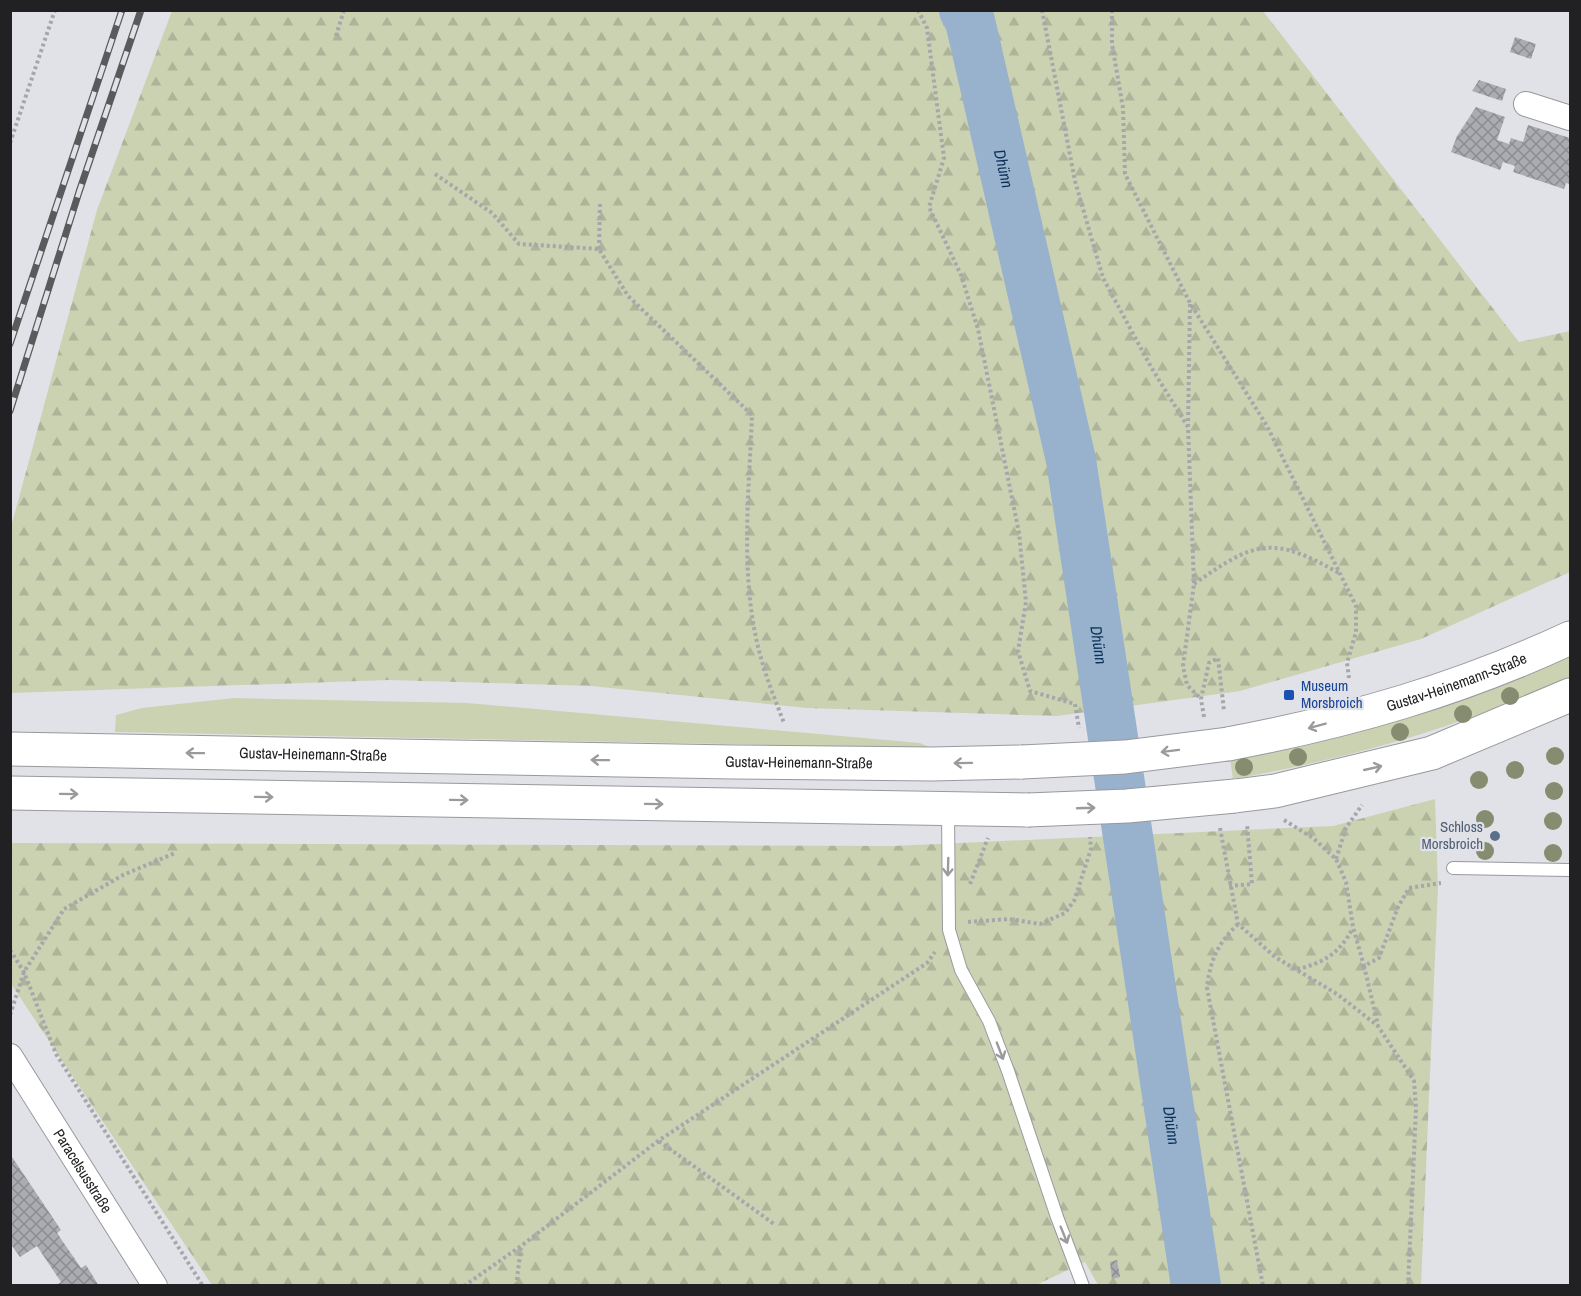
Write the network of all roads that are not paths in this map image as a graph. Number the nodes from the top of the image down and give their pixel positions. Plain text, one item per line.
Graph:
1 (1526, 104) dead end
2 (1570, 118) edge
3 (1570, 639) edge
4 (1570, 695) edge
5 (10, 749) edge
6 (10, 793) edge
7 (948, 809) junction
8 (1453, 868) dead end
9 (1570, 870) edge
10 (10, 1056) edge
11 (155, 1286) edge
12 (1083, 1286) edge

1 - 2 street
3 -> 5 main road, Gustav-Heinemann-Straße, bridge
7 -> 4 main road, bridge
6 -> 7 main road
7 -> 12 lane
8 - 9 lane
10 - 11 street, Paracelsusstraße

